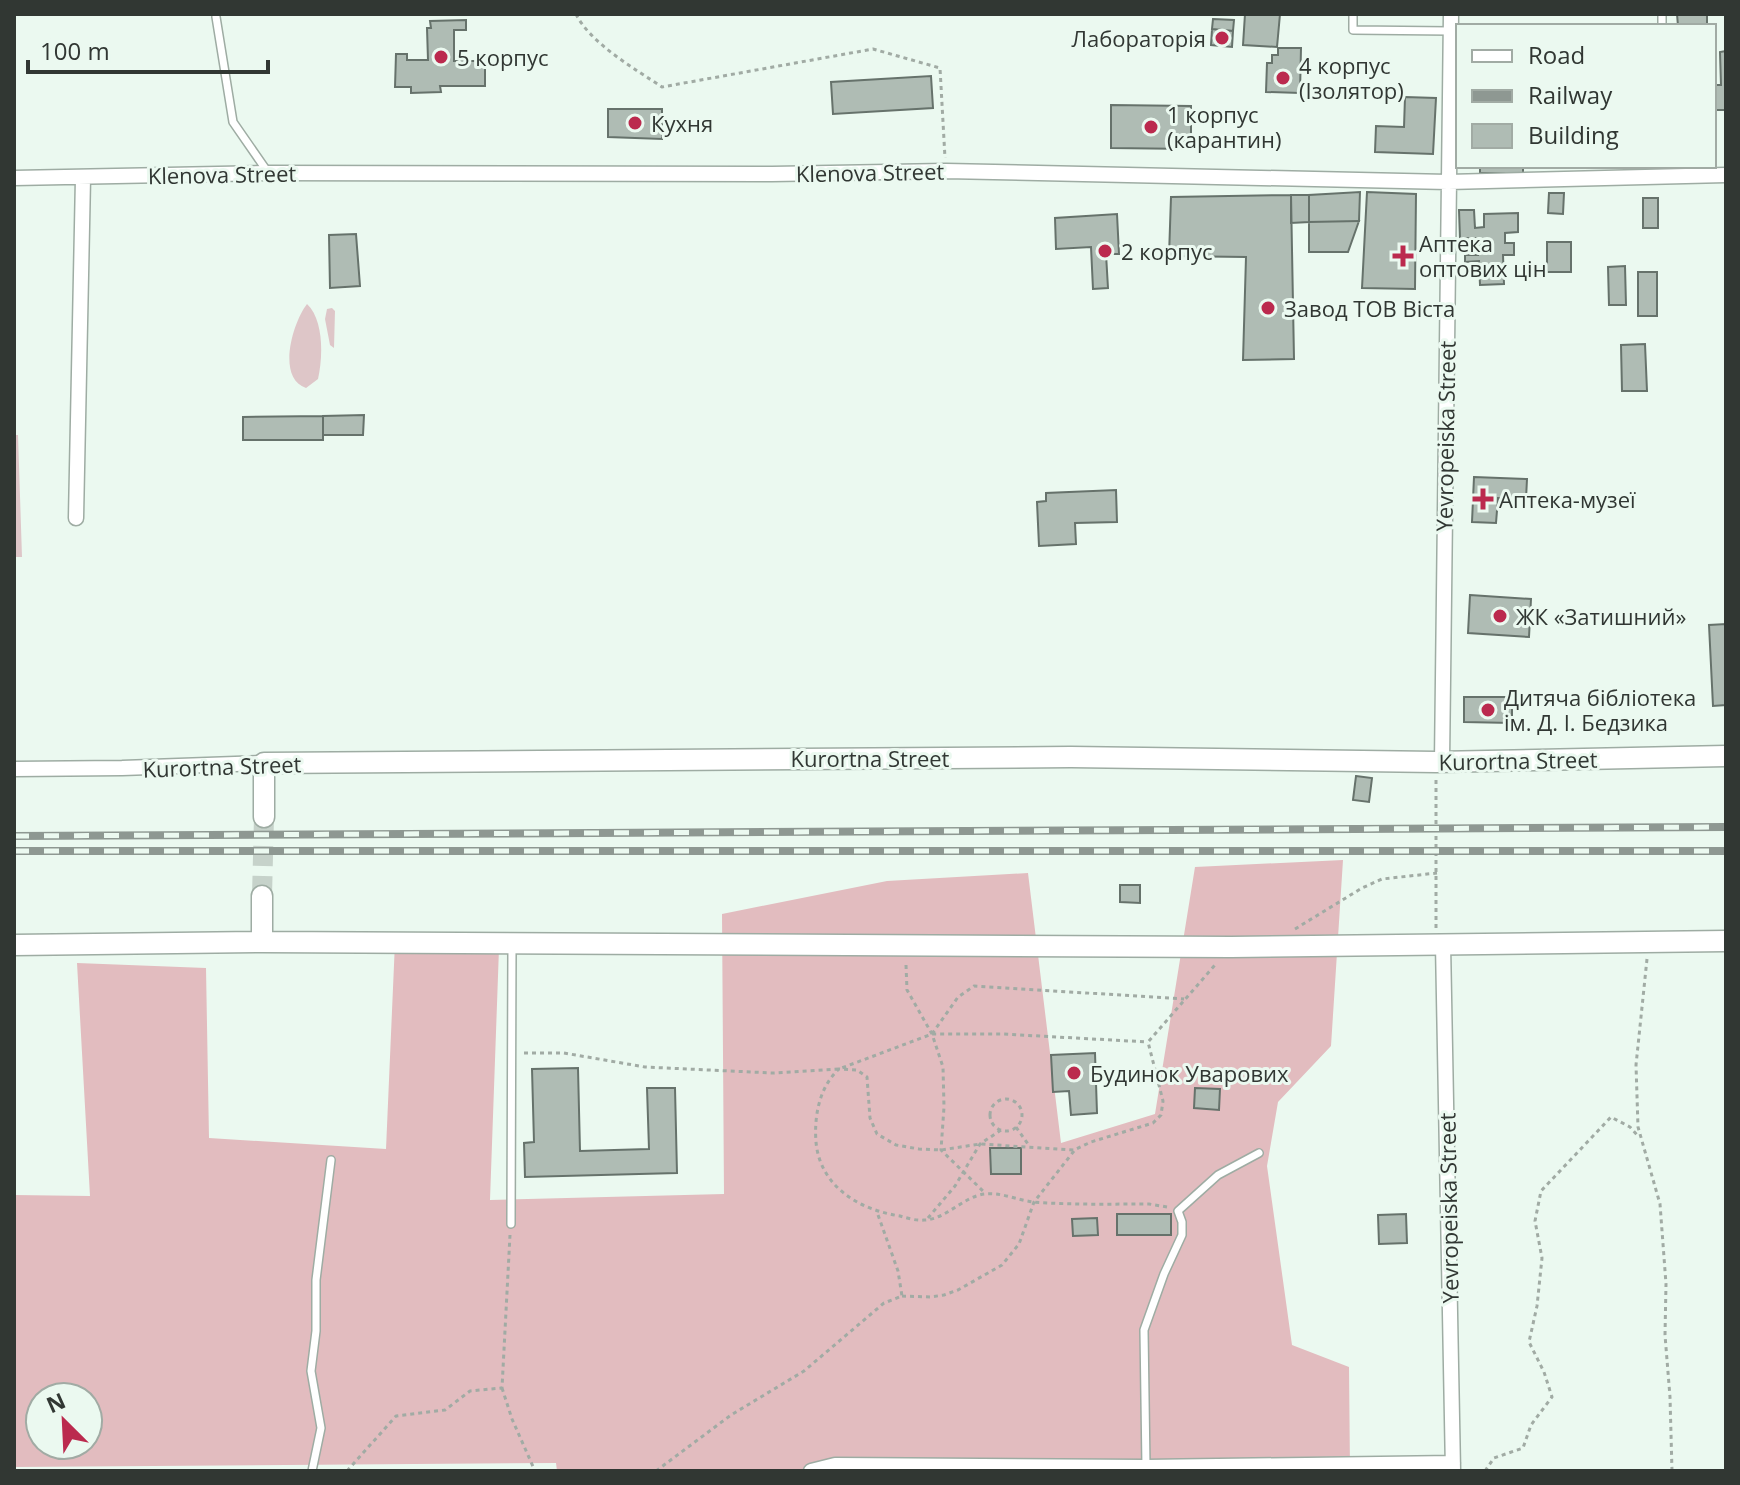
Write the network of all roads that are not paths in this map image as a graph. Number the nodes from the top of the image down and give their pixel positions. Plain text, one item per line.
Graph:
1 (1353, 14) edge
2 (1451, 14) edge
3 (216, 17) dead end
4 (1450, 31) junction
5 (268, 173) junction
6 (1726, 175) edge
7 (14, 178) edge
8 (83, 178) junction
9 (1448, 182) junction
10 (76, 518) dead end
11 (1726, 756) edge
12 (1439, 762) junction
13 (264, 763) junction
14 (14, 769) edge
15 (264, 817) tunnel mouth
16 (262, 896) tunnel mouth
17 (1726, 941) edge
18 (262, 942) junction
19 (512, 943) junction
20 (1439, 944) junction
21 (14, 945) edge
22 (1259, 1153) dead end
23 (331, 1160) dead end
24 (511, 1224) road end
25 (1146, 1467) junction
26 (1453, 1467) edge
27 (312, 1471) edge
28 (811, 1471) edge

1 - 4 lane
2 - 4 street, Yevropeiska Street
3 - 5 lane
4 - 9 street, Yevropeiska Street
5 - 8 street, Klenova Street
5 - 9 street, Klenova Street
6 - 9 street, Klenova Street
7 - 8 street, Klenova Street
8 - 10 street
9 - 12 street, Yevropeiska Street
11 - 12 street, Kurortna Street
12 - 13 street, Kurortna Street
13 - 14 street, Kurortna Street
13 - 15 street
16 - 18 street
17 - 20 street
18 - 19 street
18 - 21 street
19 - 20 street
19 - 24 lane
20 - 26 street, Yevropeiska Street
22 - 25 lane
23 - 27 lane
25 - 26 street
25 - 28 street

